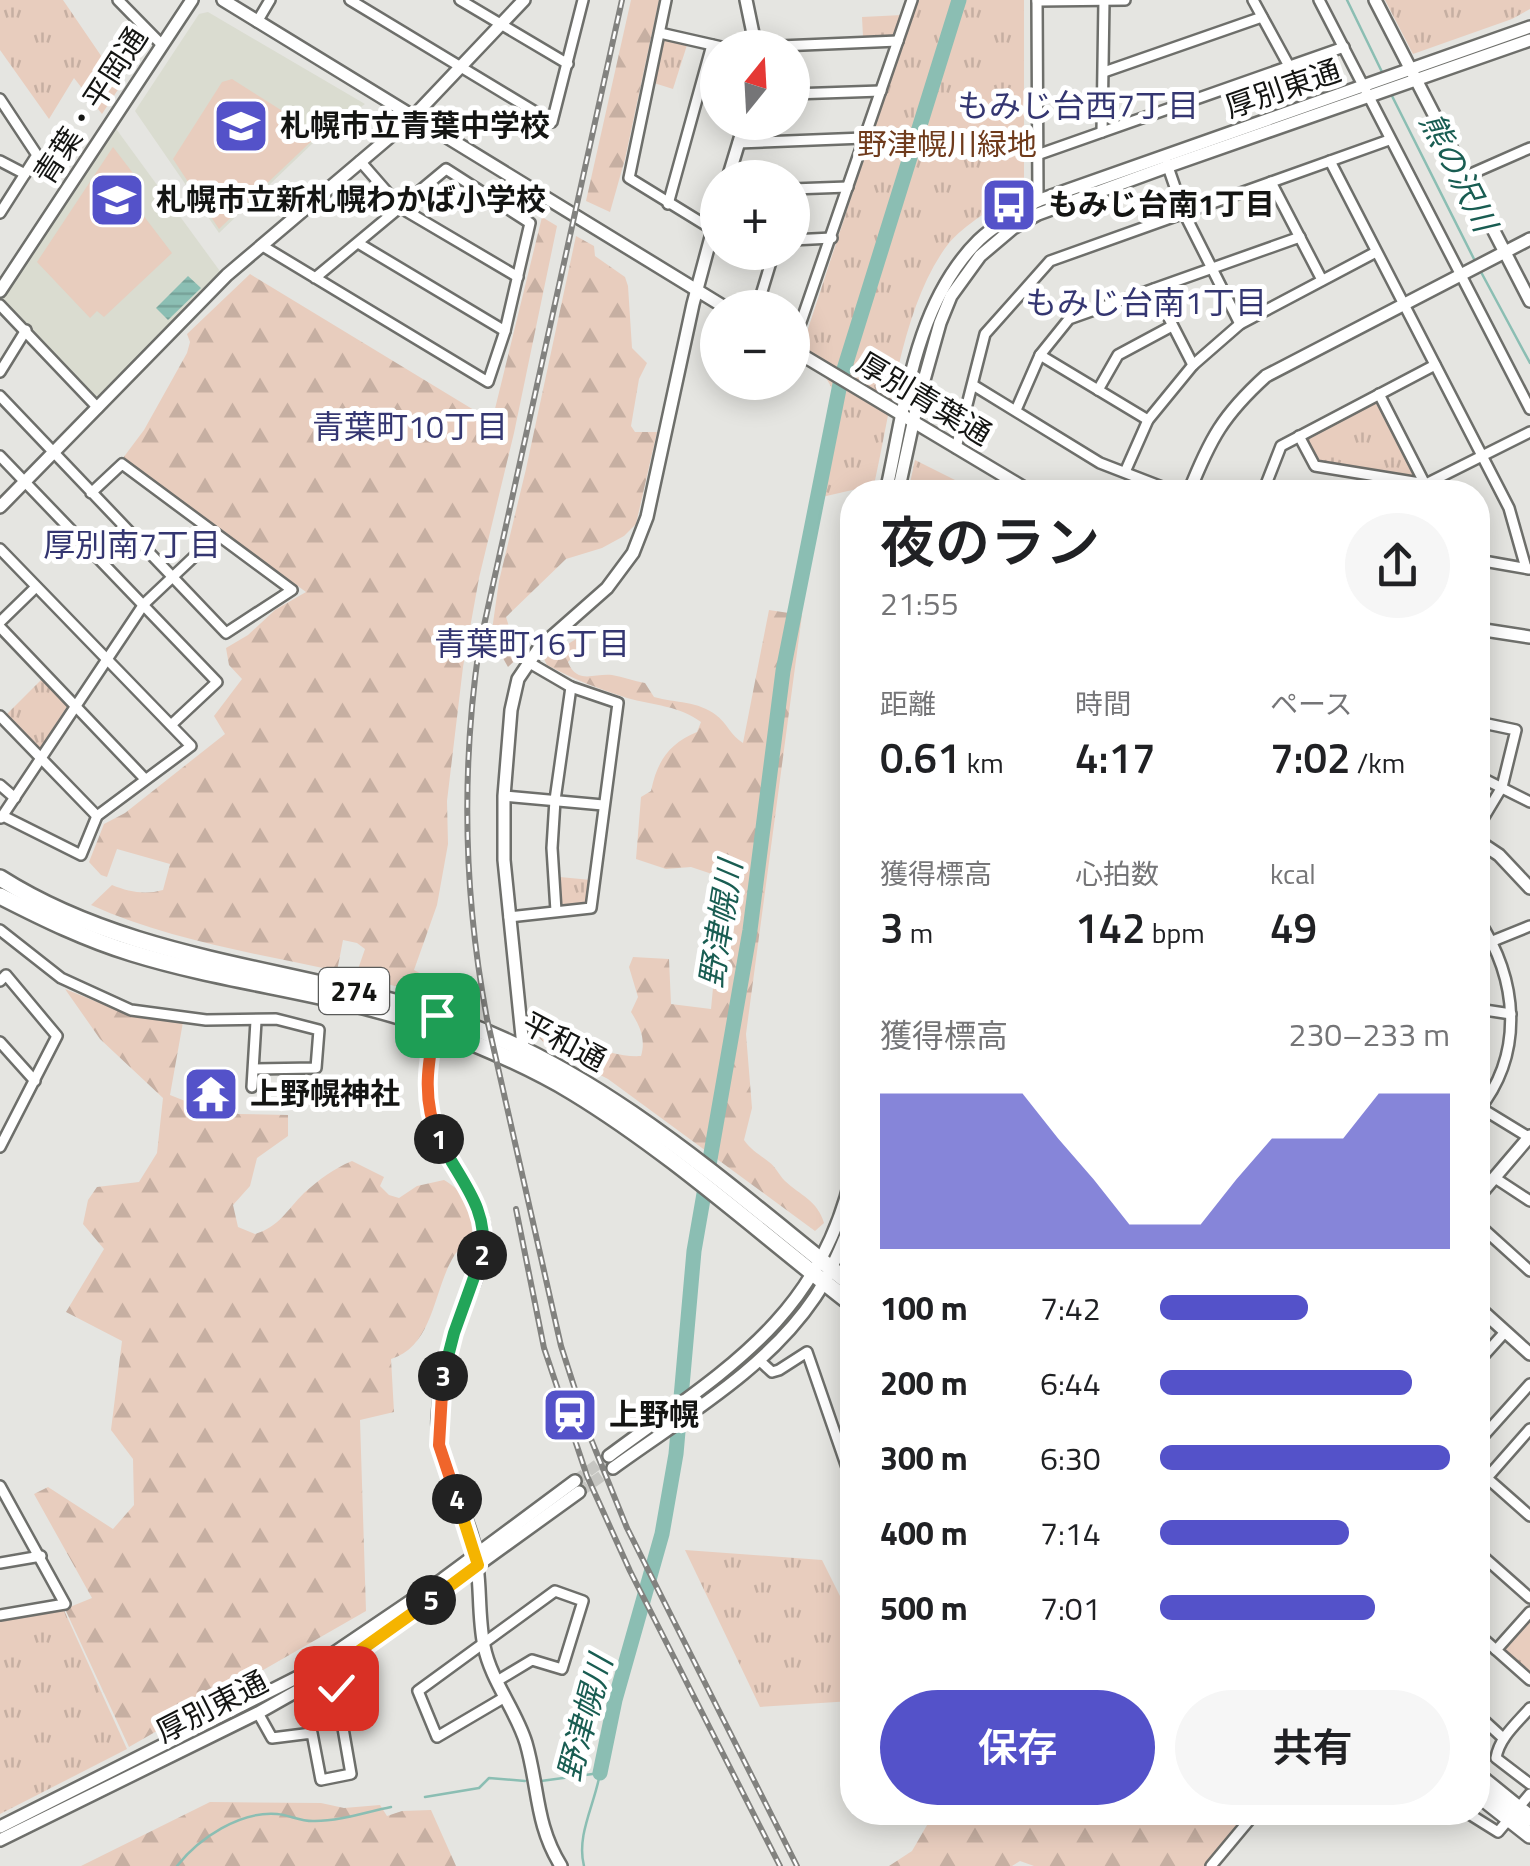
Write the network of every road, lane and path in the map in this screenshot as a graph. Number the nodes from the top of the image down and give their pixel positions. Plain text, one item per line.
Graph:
1 (118, 0) edge
2 (192, 0) edge
3 (222, 0) edge
4 (270, 0) edge
5 (350, 0) edge
6 (377, 0) edge
7 (460, 0) edge
8 (524, 0) edge
9 (583, 0) edge
10 (666, 0) edge
11 (746, 0) edge
12 (912, 0) edge
13 (1126, 0) edge
14 (1254, 0) edge
15 (1319, 0) edge
16 (1375, 0) edge
17 (1037, 1) edge
18 (1104, 1) edge
19 (370, 12) junction
20 (1262, 17) junction
21 (257, 22) junction
22 (501, 25) junction
23 (1530, 27) edge
24 (752, 30) edge
25 (660, 33) junction
26 (1530, 40) edge
27 (700, 41) edge
28 (898, 41) junction
29 (162, 45) junction
30 (810, 45) edge
31 (1344, 48) junction
32 (568, 64) junction
33 (1289, 66) junction
34 (460, 68) junction
35 (1104, 72) junction
36 (1414, 75) junction
37 (700, 88) edge
38 (881, 90) junction
39 (1373, 90) junction
40 (810, 93) edge
41 (0, 99) edge
42 (412, 118) junction
43 (1102, 132) junction
44 (864, 138) junction
45 (739, 140) edge
46 (1389, 140) junction
47 (738, 143) junction
48 (1530, 148) edge
49 (1037, 156) junction
50 (733, 160) edge
51 (0, 161) edge
52 (360, 161) junction
53 (1330, 161) junction
54 (1166, 162) junction
55 (25, 174) junction
56 (1464, 177) junction
57 (1271, 182) junction
58 (848, 187) junction
59 (810, 188) edge
60 (668, 204) junction
61 (400, 208) junction
62 (1038, 208) junction
63 (0, 213) edge
64 (1184, 213) junction
65 (700, 222) edge
66 (1300, 236) junction
67 (832, 238) junction
68 (810, 239) edge
69 (1530, 239) edge
70 (358, 243) junction
71 (260, 245) junction
72 (1376, 252) junction
73 (1499, 255) junction
74 (1213, 269) junction
75 (703, 270) edge
76 (1466, 271) junction
77 (518, 277) junction
78 (315, 278) junction
79 (1322, 280) junction
80 (696, 289) junction
81 (1154, 290) junction
82 (0, 291) edge
83 (700, 292) edge
84 (1530, 301) edge
85 (1404, 303) junction
86 (0, 305) edge
87 (810, 307) edge
88 (1240, 324) junction
89 (1172, 326) junction
90 (26, 330) junction
91 (504, 331) junction
92 (1040, 355) junction
93 (810, 360) edge
94 (1193, 365) junction
95 (1435, 365) junction
96 (0, 372) edge
97 (973, 385) junction
98 (1098, 390) junction
99 (1379, 394) junction
100 (0, 396) edge
101 (98, 408) junction
102 (1530, 409) edge
103 (1016, 410) junction
104 (908, 418) junction
105 (1148, 420) junction
106 (1530, 432) edge
107 (1300, 436) junction
108 (956, 448) junction
109 (54, 453) junction
110 (0, 456) edge
111 (1482, 456) junction
112 (1125, 472) junction
113 (890, 480) edge
114 (900, 480) edge
115 (1011, 480) edge
116 (1145, 480) edge
117 (1194, 480) edge
118 (1267, 480) edge
119 (1387, 480) edge
120 (1424, 480) edge
121 (1442, 480) edge
122 (24, 482) junction
123 (91, 493) junction
124 (0, 507) edge
125 (217, 535) junction
126 (0, 548) edge
127 (1490, 562) edge
128 (1528, 568) edge
129 (173, 577) junction
130 (36, 586) junction
131 (144, 604) junction
132 (0, 624) edge
133 (1490, 630) edge
134 (1530, 638) edge
135 (107, 660) junction
136 (528, 662) junction
137 (572, 687) junction
138 (76, 707) junction
139 (0, 716) edge
140 (171, 725) junction
141 (1490, 725) edge
142 (41, 758) junction
143 (145, 779) junction
144 (1490, 781) edge
145 (0, 785) edge
146 (1502, 786) junction
147 (504, 796) junction
148 (15, 798) junction
149 (555, 800) junction
150 (1530, 802) edge
151 (603, 805) junction
152 (1490, 806) edge
153 (97, 816) junction
154 (2, 818) edge
155 (1490, 848) edge
156 (0, 878) edge
157 (1530, 888) edge
158 (0, 896) edge
159 (556, 912) junction
160 (510, 917) junction
161 (1530, 926) edge
162 (0, 930) edge
163 (1490, 937) edge
164 (1493, 942) junction
165 (1490, 943) edge
166 (0, 980) edge
167 (1490, 1011) edge
168 (1512, 1014) junction
169 (256, 1021) junction
170 (436, 1021) junction
171 (0, 1042) edge
172 (524, 1057) junction
173 (254, 1069) junction
174 (35, 1081) junction
175 (252, 1087) dead end
176 (1490, 1090) edge
177 (1490, 1115) edge
178 (0, 1116) edge
179 (10, 1128) junction
180 (1530, 1137) edge
181 (0, 1148) edge
182 (1495, 1178) junction
183 (1490, 1184) edge
184 (729, 1198) junction
185 (1530, 1201) edge
186 (840, 1218) edge
187 (1490, 1235) edge
188 (840, 1240) edge
189 (822, 1271) junction
190 (1530, 1271) edge
191 (840, 1279) edge
192 (840, 1291) edge
193 (1490, 1318) edge
194 (1505, 1332) junction
195 (1490, 1349) edge
196 (1530, 1354) edge
197 (760, 1360) junction
198 (1530, 1384) edge
199 (1490, 1429) edge
200 (1529, 1432) edge
201 (840, 1447) edge
202 (1490, 1474) edge
203 (1490, 1481) edge
204 (0, 1486) edge
205 (577, 1486) tunnel mouth
206 (1530, 1516) edge
207 (41, 1556) junction
208 (477, 1560) junction
209 (0, 1563) edge
210 (1490, 1563) edge
211 (1530, 1598) edge
212 (1530, 1612) edge
213 (0, 1615) edge
214 (483, 1643) junction
215 (1490, 1645) edge
216 (1496, 1650) junction
217 (327, 1674) junction
218 (497, 1680) junction
219 (1530, 1680) edge
220 (505, 1697) junction
221 (1530, 1708) edge
222 (258, 1713) junction
223 (1490, 1726) edge
224 (1504, 1738) junction
225 (1530, 1784) edge
226 (1490, 1787) edge
227 (1530, 1794) edge
228 (1490, 1800) edge
229 (1520, 1815) edge
230 (1245, 1825) edge
231 (1487, 1825) edge
232 (0, 1827) edge
233 (1530, 1835) edge
234 (0, 1840) edge
235 (560, 1866) edge
236 (1212, 1866) edge

1 - 29 street
2 - 29 street, 青葉・平岡通
3 - 21 street
4 - 21 street
5 - 19 street
6 - 19 street
7 - 22 street
8 - 22 street
9 - 32 street
10 - 25 street
11 - 24 street
12 - 28 street
13 - 18 street
14 - 20 street
15 - 31 street
16 - 36 street
17 - 18 street
17 - 49 street
18 - 35 street
19 - 34 street
20 - 33 street
20 - 35 street
21 - 42 street
22 - 32 street
22 - 34 street
23 - 36 street, 厚別東通
25 - 27 street
25 - 60 street
26 - 36 street, 厚別東通
28 - 30 street
28 - 38 street
29 - 82 street, 青葉・平岡通
31 - 33 street
31 - 39 street
32 - 34 street
33 - 43 street
34 - 42 street
35 - 43 street
36 - 39 street, 厚別東通
36 - 56 street
37 - 60 street
38 - 40 street
38 - 44 street
39 - 46 street
39 - 54 street, 厚別東通
41 - 55 street
42 - 52 street
42 - 80 street
43 - 49 street
44 - 47 street
44 - 58 street
45 - 47 street
46 - 53 street
46 - 76 street
47 - 50 street
48 - 56 street
49 - 62 street
51 - 55 street
52 - 61 street
52 - 71 street
53 - 57 street
53 - 72 street
54 - 62 street, 厚別東通
54 - 64 street
55 - 63 street
56 - 73 street
57 - 64 street
57 - 66 street
58 - 59 street
58 - 67 street
60 - 65 street
61 - 70 street
61 - 77 street
61 - 77 street
62 - 104 street, 厚別東通
64 - 74 street
64 - 97 street
66 - 74 street
66 - 79 street
67 - 68 street
67 - 87 street
69 - 73 street
70 - 78 street
70 - 91 street
71 - 78 street
71 - 101 street
72 - 79 street
72 - 85 street
73 - 76 street
73 - 84 street
74 - 81 street
74 - 88 street
75 - 80 street
76 - 85 street
76 - 102 street
77 - 91 street
78 - 91 street
79 - 88 street
80 - 83 street
80 - 136 street
81 - 89 street
81 - 92 street
85 - 95 street
85 - 117 street
86 - 90 street
88 - 94 street
89 - 94 street
89 - 98 street
90 - 96 street
90 - 101 street
92 - 98 street
92 - 103 street
93 - 104 street, 厚別青葉通
94 - 105 street
95 - 99 street
95 - 111 street
97 - 103 street
97 - 108 street
98 - 105 street
99 - 107 street
99 - 120 street
100 - 109 street
101 - 109 street
103 - 112 street
104 - 108 street, 厚別青葉通
104 - 113 street, 厚別東通
104 - 114 street, 厚別東通
105 - 112 street
106 - 111 street
107 - 118 street
107 - 119 street
108 - 115 street, 厚別青葉通
109 - 122 street
109 - 123 street
110 - 122 street
111 - 121 street
111 - 128 street
112 - 116 street
122 - 124 street
122 - 131 street
123 - 125 street
123 - 129 street
125 - 129 street
125 - 129 street
126 - 130 street
127 - 128 street
129 - 131 street
130 - 132 street
130 - 135 street
131 - 135 street
131 - 140 street
132 - 138 street
133 - 134 street
135 - 138 street
135 - 140 street
136 - 137 street
136 - 147 street
137 - 149 street
137 - 151 street
138 - 142 street
138 - 143 street
139 - 142 street
140 - 143 street
141 - 146 street
142 - 148 street
142 - 153 street
143 - 153 street
144 - 146 street
145 - 148 street
146 - 150 street
146 - 152 street
147 - 149 street
147 - 160 street
148 - 154 street
149 - 151 street
149 - 159 street
151 - 159 street
153 - 154 street
155 - 157 street
156 - 170 highway, 平和通 / 274
158 - 170 highway, 平和通 / 274
159 - 160 street
160 - 172 street
161 - 164 street
162 - 169 street
163 - 164 street
164 - 165 street
164 - 168 street
166 - 174 street
167 - 168 street
168 - 176 street
169 - 173 street
169 - 173 street
170 - 172 highway, 平和通 / 274
170 - 208 street
171 - 174 street
172 - 184 highway, 平和通 / 274
172 - 184 highway, 平和通 / 274
173 - 175 street
174 - 179 street
177 - 180 street
178 - 179 street
179 - 181 street
180 - 182 street
182 - 183 street
182 - 185 street
184 - 189 highway, 平和通 / 274
186 - 189 street
187 - 190 street
188 - 189 street
189 - 191 highway, 274
189 - 192 highway, 274
189 - 197 street
189 - 197 street
193 - 194 street
194 - 195 street
194 - 196 street
197 - 201 street
198 - 199 street
200 - 202 street
203 - 206 street
204 - 207 street
205 - 208 street, 厚別東通
207 - 209 street
207 - 213 street
208 - 214 street
208 - 217 street, 厚別東通
208 - 232 street, 厚別東通
210 - 211 street
212 - 216 street
214 - 218 street
214 - 218 street
214 - 220 street
215 - 216 street
216 - 219 street
217 - 222 street, 厚別東通
217 - 222 street
218 - 220 street
220 - 235 street
221 - 224 street
222 - 234 street, 厚別東通
223 - 224 street
224 - 225 street
226 - 229 highway
227 - 229 street
228 - 229 highway
229 - 231 street
229 - 233 highway
230 - 236 street

